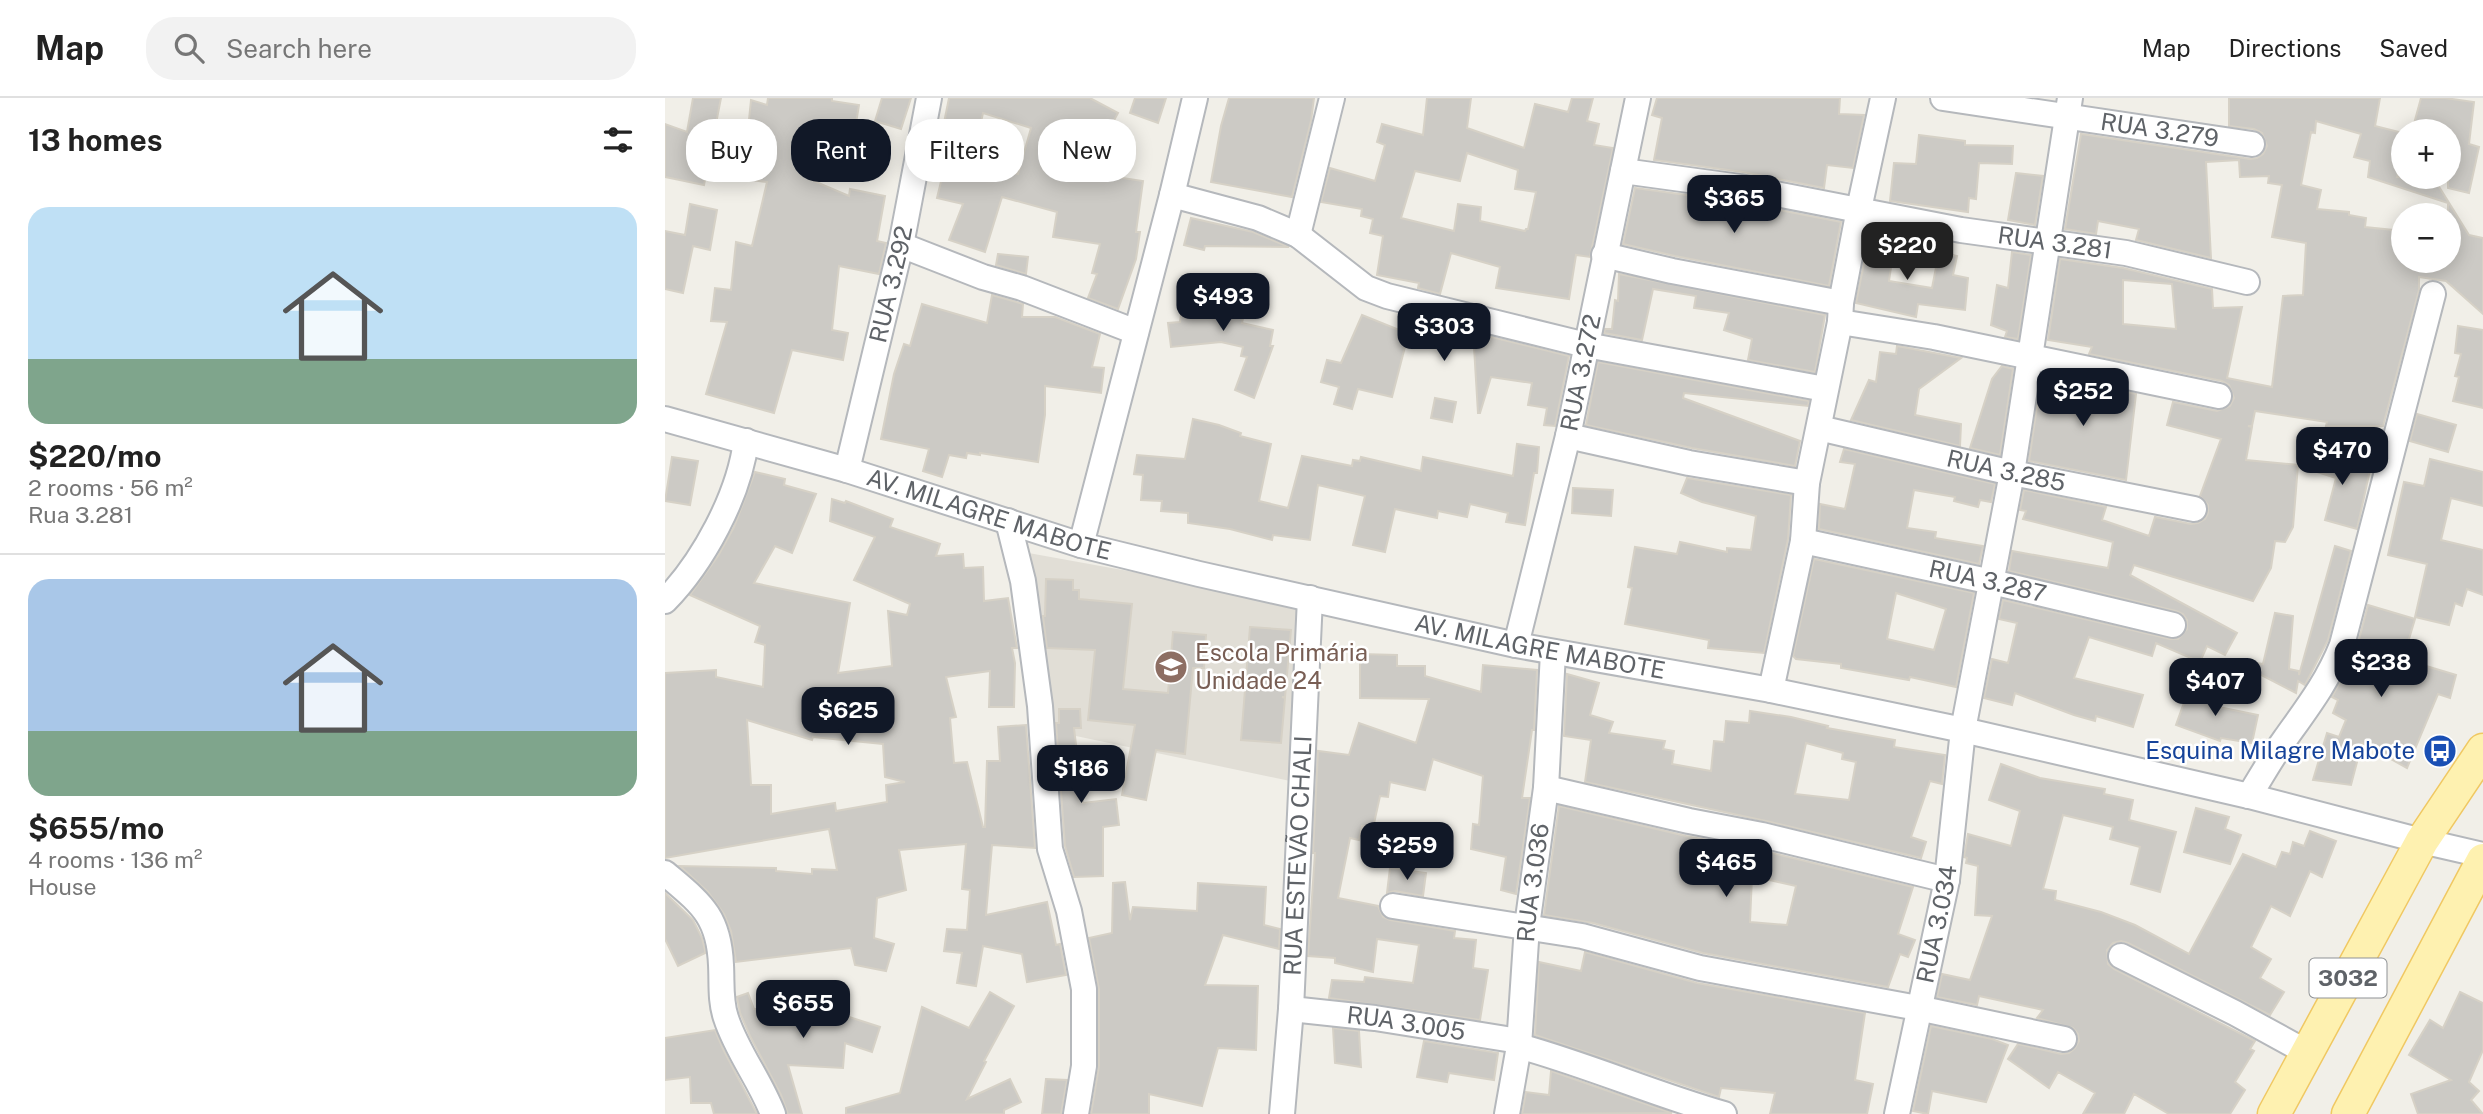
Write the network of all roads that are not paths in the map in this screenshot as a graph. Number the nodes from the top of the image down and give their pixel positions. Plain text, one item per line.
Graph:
1 (929, 98) edge
2 (1195, 98) edge
3 (1332, 98) edge
4 (1638, 98) edge
5 (1883, 98) edge
6 (1944, 98) edge
7 (2069, 108) edge
8 (2252, 144) dead end
9 (1623, 171) junction
10 (1173, 195) junction
11 (1859, 209) junction
12 (1298, 234) junction
13 (2048, 242) junction
14 (901, 245) junction
15 (1604, 255) junction
16 (2247, 282) dead end
17 (2433, 294) dead end
18 (1840, 312) junction
19 (1136, 332) junction
20 (1586, 345) junction
21 (2030, 357) junction
22 (1825, 389) junction
23 (2219, 396) dead end
24 (665, 419) edge
25 (1819, 428) junction
26 (1568, 436) junction
27 (746, 441) junction
28 (847, 470) junction
29 (2012, 473) junction
30 (1807, 483) junction
31 (2194, 509) dead end
32 (1008, 521) junction
33 (1803, 541) junction
34 (1081, 545) junction
35 (1992, 582) junction
36 (1310, 598) junction
37 (665, 601) edge
38 (2173, 625) dead end
39 (1516, 645) junction
40 (1553, 652) junction
41 (1771, 690) junction
42 (1963, 730) junction
43 (2478, 759) edge
44 (1546, 788) junction
45 (2249, 796) junction
46 (2422, 841) junction
47 (2483, 857) edge
48 (665, 873) edge
49 (1947, 880) junction
50 (2470, 905) edge
51 (1393, 906) dead end
52 (1527, 926) junction
53 (2121, 956) dead end
54 (1918, 1008) junction
55 (1291, 1009) junction
56 (2063, 1039) dead end
57 (1519, 1044) junction
58 (2308, 1053) junction
59 (773, 1114) edge
60 (1076, 1114) edge
61 (1282, 1114) edge
62 (1507, 1114) edge
63 (1721, 1114) edge
64 (1897, 1114) edge
65 (2274, 1114) edge
66 (2348, 1114) edge

1 - 14 street, RUA 3.292
2 - 10 street
3 - 12 street
4 - 9 street, RUA 3.272
5 - 11 street
6 - 7 street, RUA 3.279
7 - 8 street, RUA 3.279
7 - 13 street, RUA 3.034
9 - 11 street, RUA 3.281
9 - 15 street, RUA 3.272
10 - 12 street
10 - 19 street
11 - 13 street, RUA 3.281
11 - 18 street
12 - 20 street
13 - 16 street, RUA 3.281
13 - 21 street, RUA 3.034
14 - 19 street
14 - 28 street, RUA 3.292
15 - 18 street
15 - 20 street, RUA 3.272
17 - 45 street
18 - 21 street
18 - 22 street
19 - 34 street
20 - 22 street
20 - 26 street, RUA 3.272
21 - 23 street
21 - 29 street, RUA 3.034
22 - 25 street
24 - 27 street, AV. MILAGRE MABOTE
25 - 29 street, RUA 3.285
25 - 30 street
26 - 30 street
26 - 39 street, RUA 3.272
27 - 28 street, AV. MILAGRE MABOTE
27 - 37 street
28 - 32 street, AV. MILAGRE MABOTE
29 - 31 street, RUA 3.285
29 - 35 street, RUA 3.034
30 - 33 street
32 - 34 street, AV. MILAGRE MABOTE
32 - 60 street
33 - 35 street, RUA 3.287
33 - 41 street
34 - 36 street, AV. MILAGRE MABOTE
35 - 38 street, RUA 3.287
35 - 42 street, RUA 3.034
36 - 39 street, AV. MILAGRE MABOTE
36 - 55 street, RUA ESTEVÃO CHALI
39 - 40 street, AV. MILAGRE MABOTE
40 - 41 street, AV. MILAGRE MABOTE
40 - 44 street, RUA 3.036
41 - 42 street, AV. MILAGRE MABOTE
42 - 45 street, AV. MILAGRE MABOTE
42 - 49 street, RUA 3.034
43 - 46 main road
44 - 49 street
44 - 52 street, RUA 3.036
45 - 46 street, AV. MILAGRE MABOTE
46 - 47 street, AV. MILAGRE MABOTE
46 - 58 main road, 3032
47 - 50 main road
48 - 59 street
49 - 54 street, RUA 3.034
50 - 66 main road
51 - 52 street
52 - 54 street
52 - 57 street, RUA 3.036
53 - 58 street
54 - 56 street
54 - 64 street, RUA 3.034
55 - 57 street, RUA 3.005
55 - 61 street, RUA ESTEVÃO CHALI
57 - 62 street, RUA 3.036
57 - 63 street, RUA 3.005
58 - 65 main road, 3032

